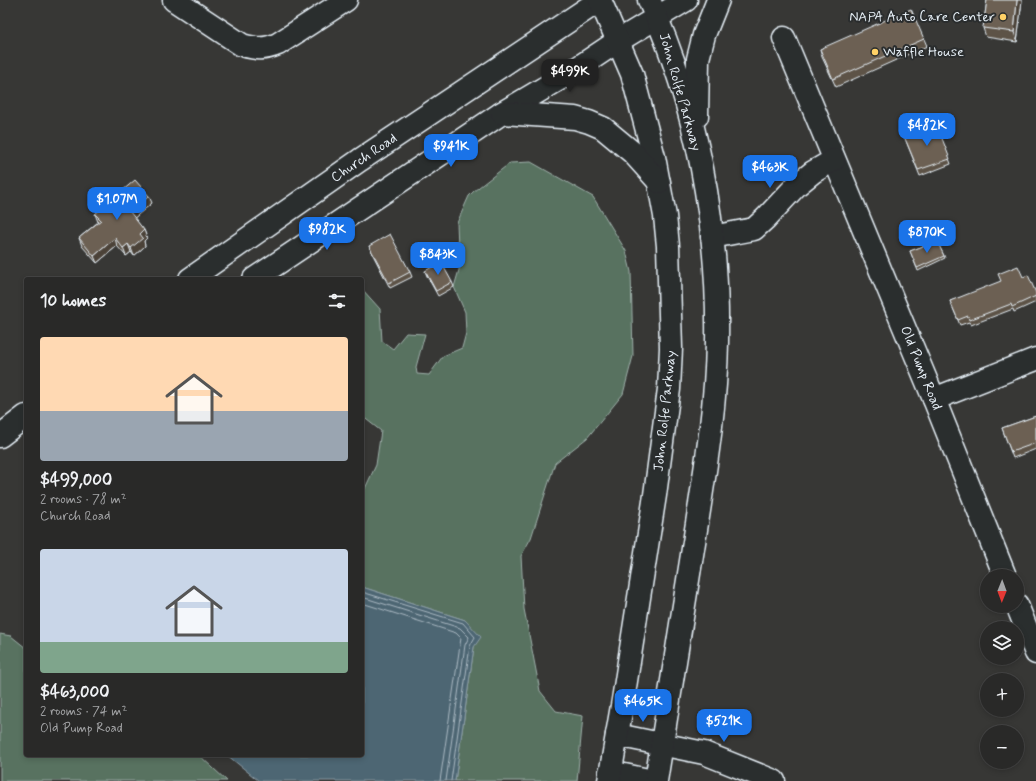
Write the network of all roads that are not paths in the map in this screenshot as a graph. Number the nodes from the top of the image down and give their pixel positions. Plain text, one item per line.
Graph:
1 (174, 0) edge
2 (346, 0) edge
3 (600, 0) edge
4 (686, 0) edge
5 (718, 0) edge
6 (653, 9) edge
7 (784, 38) dead end
8 (618, 41) junction
9 (502, 113) junction
10 (697, 146) junction
11 (834, 160) junction
12 (659, 182) junction
13 (712, 237) junction
14 (193, 277) edge
15 (257, 277) edge
16 (1036, 359) edge
17 (934, 399) junction
18 (24, 418) edge
19 (0, 436) edge
20 (1002, 569) edge
21 (1020, 613) edge
22 (1036, 653) edge
23 (617, 735) junction
24 (662, 745) junction
25 (610, 777) edge
26 (654, 781) edge
27 (774, 781) edge

1 - 2 main road
3 - 8 main road, John Rolfe Parkway
3 - 14 main road, Church Road
4 - 6 main road
5 - 10 main road
6 - 8 main road
6 - 10 main road, John Rolfe Parkway
7 - 11 main road, Old Pump Road
8 - 9 main road
8 - 12 main road, John Rolfe Parkway
9 - 12 main road
9 - 15 main road
10 - 13 main road, John Rolfe Parkway
11 - 13 main road
11 - 17 main road, Old Pump Road
12 - 23 main road, John Rolfe Parkway
13 - 24 main road, John Rolfe Parkway
16 - 17 main road
17 - 20 main road, Old Pump Road
18 - 19 main road
21 - 22 main road
23 - 24 main road
23 - 25 main road, John Rolfe Parkway
24 - 26 main road, John Rolfe Parkway
24 - 27 main road
25 - 26 main road

